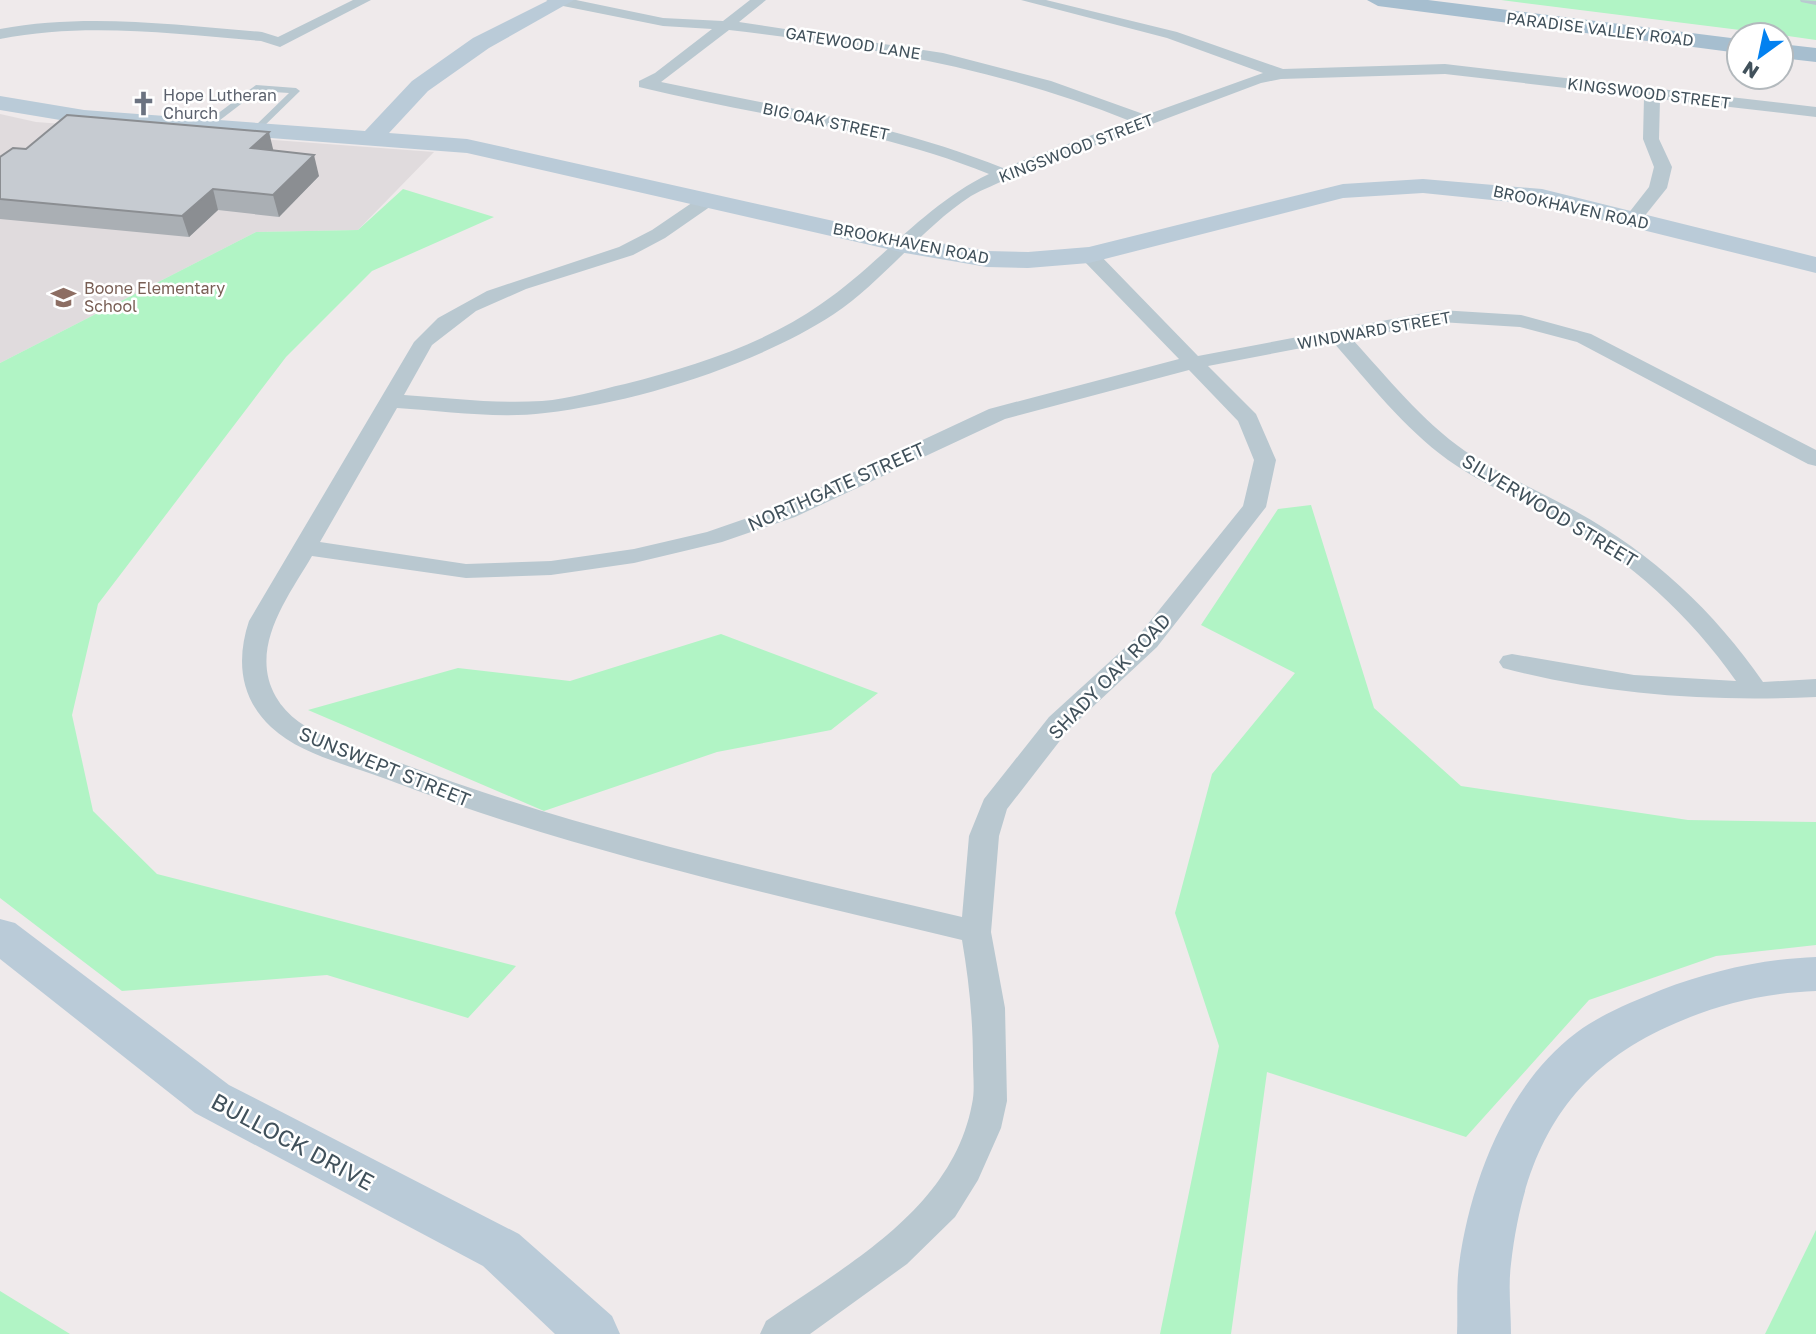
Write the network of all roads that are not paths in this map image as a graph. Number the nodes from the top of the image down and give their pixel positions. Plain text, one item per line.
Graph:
1 (364, 0) edge
2 (560, 0) edge
3 (759, 0) edge
4 (1028, 0) edge
5 (1378, 0) edge
6 (1446, 0) edge
7 (1804, 0) edge
8 (1816, 3) edge
9 (728, 26) junction
10 (0, 34) edge
11 (1725, 35) edge
12 (1725, 44) edge
13 (1795, 44) edge
14 (1816, 46) edge
15 (1795, 53) edge
16 (1816, 55) edge
17 (1281, 74) junction
18 (645, 84) joint
19 (1653, 94) junction
20 (0, 103) edge
21 (1816, 112) edge
22 (1146, 121) junction
23 (208, 125) junction
24 (256, 129) junction
25 (372, 138) junction
26 (1003, 174) junction
27 (708, 200) junction
28 (1633, 219) junction
29 (905, 245) junction
30 (1089, 255) junction
31 (1816, 265) edge
32 (1338, 335) junction
33 (1194, 363) junction
34 (390, 401) junction
35 (1816, 459) edge
36 (303, 547) junction
37 (1512, 662) dead end
38 (1816, 688) edge
39 (1756, 691) junction
40 (976, 932) junction
41 (0, 935) edge
42 (1816, 974) edge
43 (593, 1334) edge
44 (779, 1334) edge
45 (1484, 1334) edge

1 - 10 street
2 - 9 street, GATEWOOD LANE
2 - 25 street
3 - 9 street
4 - 17 street
5 - 12 main road, PARADISE VALLEY ROAD
6 - 11 main road, PARADISE VALLEY ROAD
7 - 8 lane
9 - 18 street
9 - 22 street, GATEWOOD LANE
13 - 14 main road
15 - 16 main road
17 - 19 street, KINGSWOOD STREET
17 - 22 street, KINGSWOOD STREET
18 - 26 street, BIG OAK STREET
19 - 21 street, KINGSWOOD STREET
19 - 28 street
20 - 23 street, BROOKHAVEN ROAD
22 - 26 street, KINGSWOOD STREET
23 - 24 street, BROOKHAVEN ROAD
23 - 24 lane
24 - 25 street, BROOKHAVEN ROAD
25 - 27 street, BROOKHAVEN ROAD
26 - 29 street, KINGSWOOD STREET
27 - 29 street, BROOKHAVEN ROAD
27 - 34 street, SUNSWEPT STREET
28 - 30 street, BROOKHAVEN ROAD
28 - 31 street, BROOKHAVEN ROAD
29 - 30 street, BROOKHAVEN ROAD
29 - 34 street, KINGSWOOD STREET
30 - 33 street, SHADY OAK ROAD
32 - 33 street, WINDWARD STREET
32 - 35 street, WINDWARD STREET
32 - 39 street, SILVERWOOD STREET
33 - 36 street, NORTHGATE STREET
33 - 40 street, SHADY OAK ROAD
34 - 36 street, SUNSWEPT STREET
36 - 40 street, SUNSWEPT STREET
37 - 39 street
38 - 39 street
40 - 44 street, SHADY OAK ROAD
41 - 43 street, BULLOCK DRIVE
42 - 45 street

